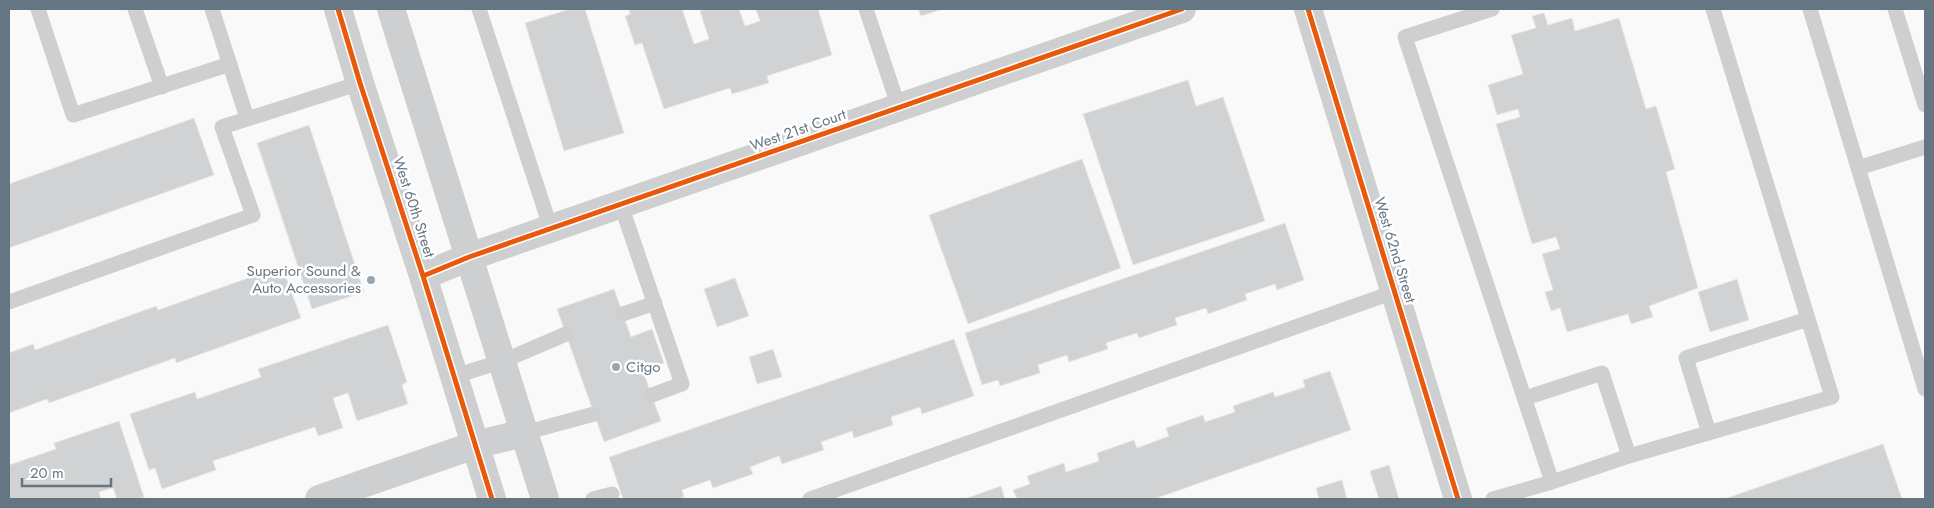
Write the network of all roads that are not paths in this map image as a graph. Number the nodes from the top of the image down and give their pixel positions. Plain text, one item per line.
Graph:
1 (38, 9) edge
2 (135, 9) edge
3 (212, 9) edge
4 (338, 9) edge
5 (392, 9) edge
6 (479, 9) edge
7 (866, 9) edge
8 (1182, 9) edge
9 (1308, 9) edge
10 (1492, 9) edge
11 (1713, 9) edge
12 (1810, 9) edge
13 (1895, 9) edge
14 (1145, 15) edge
15 (230, 64) junction
16 (360, 83) junction
17 (162, 86) junction
18 (1925, 105) edge
19 (899, 108) junction
20 (247, 118) junction
21 (1925, 147) edge
22 (1858, 168) junction
23 (621, 205) junction
24 (551, 229) junction
25 (469, 257) junction
26 (423, 276) junction
27 (1394, 292) junction
28 (9, 302) edge
29 (655, 303) junction
30 (623, 314) dead end
31 (1808, 319) junction
32 (566, 334) dead end
33 (502, 361) junction
34 (455, 376) junction
35 (1925, 389) edge
36 (652, 395) dead end
37 (1525, 398) junction
38 (594, 414) dead end
39 (524, 433) junction
40 (1709, 433) junction
41 (475, 444) junction
42 (1629, 456) junction
43 (1552, 482) junction
44 (612, 494) dead end
45 (319, 499) edge
46 (492, 499) edge
47 (545, 499) edge
48 (594, 499) edge
49 (810, 499) edge
50 (1458, 499) edge
51 (1493, 499) edge

1 - 17 lane
2 - 17 lane
3 - 15 lane
4 - 16 street, West 60th Street
5 - 25 street
6 - 24 lane
7 - 19 lane
8 - 14 street, West 21st Court
9 - 27 street, West 62nd Street
10 - 37 lane
11 - 31 lane
12 - 22 lane
13 - 18 lane
14 - 19 street, West 21st Court
15 - 17 lane
15 - 20 lane
16 - 20 lane
16 - 26 street, West 60th Street
19 - 23 street, West 21st Court
20 - 28 lane
21 - 22 lane
22 - 35 lane
23 - 24 street, West 21st Court
23 - 29 lane
24 - 25 street, West 21st Court
25 - 26 street, West 21st Court
25 - 33 street
26 - 34 street, West 60th Street
27 - 49 lane
27 - 50 street, West 62nd Street
29 - 30 lane
29 - 36 lane
31 - 40 lane
31 - 40 lane
32 - 33 lane
33 - 34 lane
33 - 39 street
34 - 41 street, West 60th Street
37 - 42 lane
37 - 43 lane
38 - 39 lane
39 - 41 street
39 - 47 street
40 - 42 lane
41 - 45 street
41 - 46 street, West 60th Street
42 - 43 lane
43 - 51 lane
44 - 48 lane

